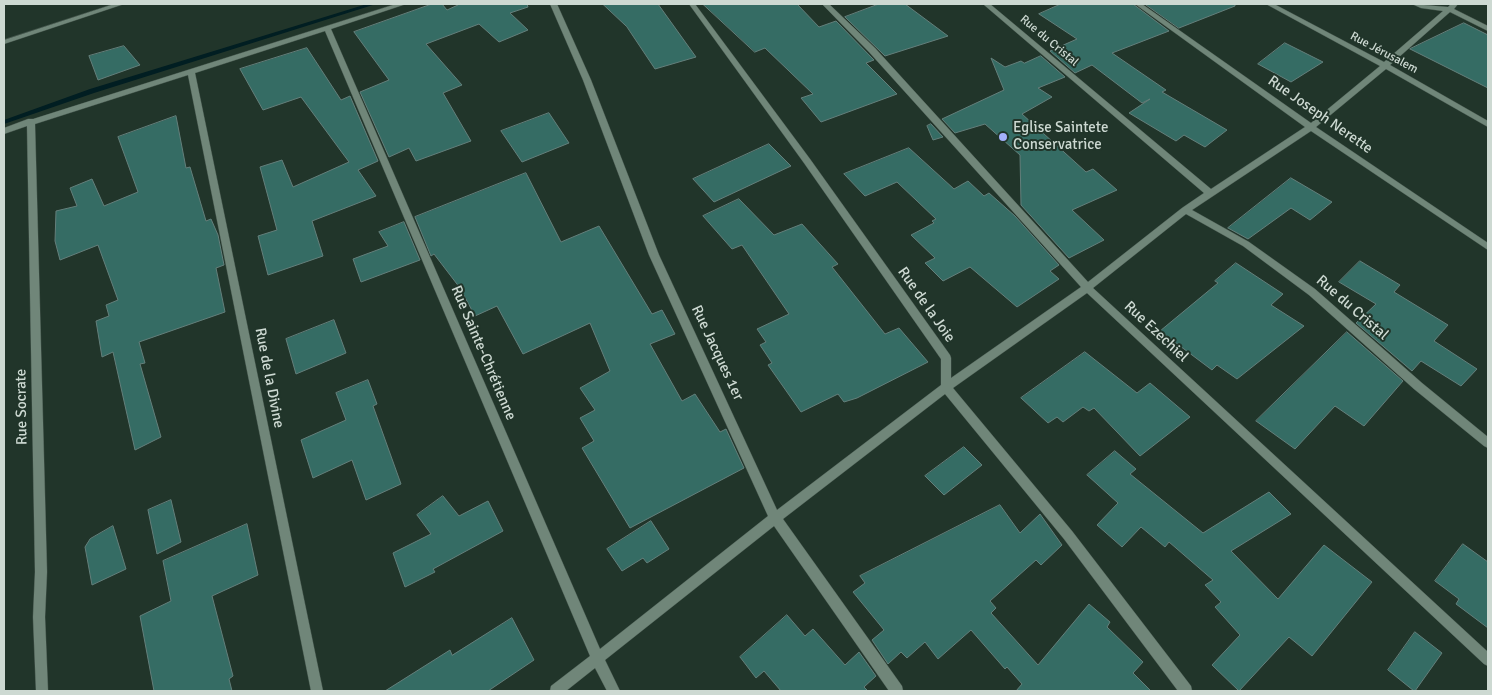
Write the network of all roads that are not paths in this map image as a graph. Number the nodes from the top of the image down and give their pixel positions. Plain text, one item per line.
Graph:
1 (120, 4) edge
2 (402, 4) edge
3 (553, 4) edge
4 (692, 4) edge
5 (825, 4) edge
6 (986, 4) edge
7 (1138, 4) edge
8 (1269, 4) edge
9 (1415, 4) edge
10 (1452, 6) edge
11 (327, 27) junction
12 (1488, 29) edge
13 (4, 42) edge
14 (1386, 65) junction
15 (191, 70) junction
16 (31, 121) junction
17 (1488, 124) edge
18 (1312, 127) junction
19 (4, 131) edge
20 (1210, 193) junction
21 (1184, 210) junction
22 (1488, 247) edge
23 (1087, 288) junction
24 (946, 387) junction
25 (1488, 443) edge
26 (775, 518) junction
27 (598, 660) junction
28 (1488, 660) edge
29 (42, 691) edge
30 (317, 691) edge
31 (556, 691) edge
32 (614, 691) edge
33 (897, 691) edge
34 (1186, 691) edge

1 - 13 street
2 - 11 street
3 - 26 street, Rue Jacques 1er
4 - 24 street, Rue de la Joie
5 - 23 street, Rue Ezechiel
6 - 20 street, Rue du Cristal
7 - 18 street, Rue Joseph Nerette
8 - 14 street, Rue Jérusalem
9 - 10 street
10 - 12 street
10 - 14 street
11 - 15 street
11 - 27 street, Rue Sainte-Chrétienne
14 - 17 street, Rue Jérusalem
14 - 18 street
15 - 16 street
15 - 30 street, Rue de la Divine
16 - 19 street
16 - 29 street, Rue Socrate
18 - 20 street
18 - 22 street, Rue Joseph Nerette
20 - 21 street
21 - 23 street
21 - 25 street, Rue du Cristal
23 - 24 street
23 - 28 street, Rue Ezechiel
24 - 26 street
24 - 34 street
26 - 27 street
26 - 33 street, Rue Jacques 1er
27 - 31 street
27 - 32 street, Rue Sainte-Chrétienne

